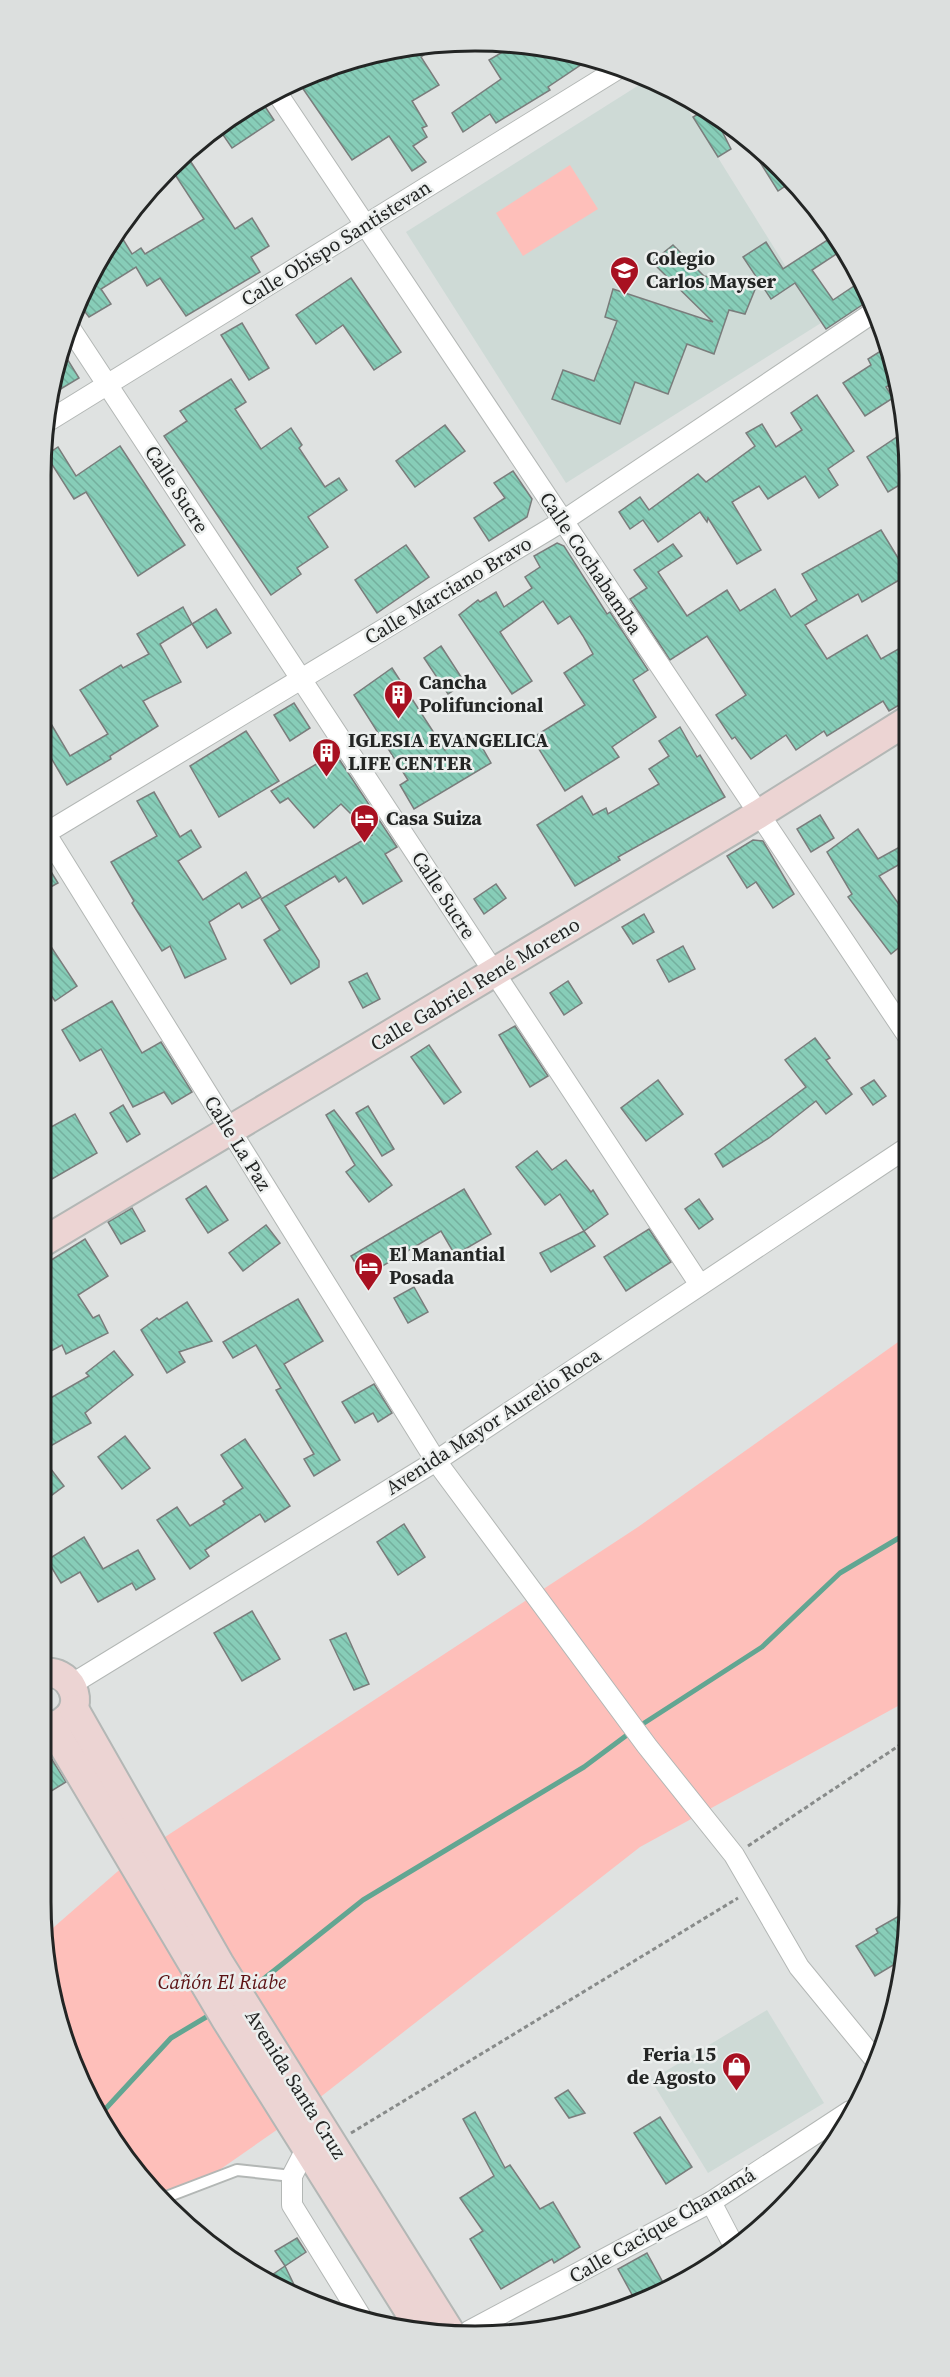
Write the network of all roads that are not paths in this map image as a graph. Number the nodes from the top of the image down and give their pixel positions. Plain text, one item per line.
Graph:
1 (610, 74) edge
2 (281, 98) edge
3 (365, 225) junction
4 (868, 316) edge
5 (75, 336) edge
6 (107, 384) junction
7 (55, 417) edge
8 (563, 521) junction
9 (301, 679) junction
10 (899, 725) edge
11 (759, 814) junction
12 (51, 826) edge
13 (51, 845) edge
14 (494, 972) junction
15 (899, 1023) edge
16 (230, 1130) junction
17 (899, 1153) edge
18 (51, 1236) edge
19 (700, 1285) junction
20 (436, 1461) junction
21 (55, 1679) edge
22 (51, 1723) edge
23 (51, 1731) edge
24 (211, 1971) junction
25 (870, 2054) edge
26 (841, 2116) edge
27 (321, 2145) junction
28 (292, 2176) junction
29 (169, 2196) edge
30 (711, 2202) junction
31 (731, 2240) edge
32 (356, 2309) edge
33 (417, 2322) edge
34 (445, 2325) edge
35 (479, 2326) edge

1 - 3 street, Calle Obispo Santistevan
2 - 3 street, Calle Cochabamba
3 - 6 street, Calle Obispo Santistevan
3 - 8 street, Calle Cochabamba
4 - 8 street, Calle Marciano Bravo
5 - 6 street, Calle Sucre
6 - 7 street, Calle Obispo Santistevan
6 - 9 street, Calle Sucre
8 - 9 street, Calle Marciano Bravo
8 - 11 street, Calle Cochabamba
9 - 12 street, Calle Marciano Bravo
9 - 14 street, Calle Sucre
10 - 11 main road, Calle Gabriel René Moreno
11 - 14 main road, Calle Gabriel René Moreno
11 - 15 street, Calle Cochabamba
13 - 16 street, Calle La Paz
14 - 16 main road, Calle Gabriel René Moreno
14 - 19 street, Calle Sucre
16 - 18 main road, Calle Gabriel René Moreno
16 - 20 street, Calle La Paz
17 - 19 street, Avenida Mayor Aurelio Roca
19 - 20 street, Avenida Mayor Aurelio Roca
20 - 21 street, Avenida Mayor Aurelio Roca
20 - 25 street, Calle La Paz
21 - 22 main road, Avenida Santa Cruz
21 - 24 main road, Avenida Santa Cruz
23 - 24 main road, Avenida Santa Cruz
24 - 27 main road, Avenida Santa Cruz
26 - 30 street, Calle Cacique Chanamá
27 - 28 street
27 - 33 main road, Avenida Santa Cruz
27 - 34 main road, Avenida Santa Cruz
28 - 29 lane
28 - 32 street
30 - 31 street
30 - 35 street, Calle Cacique Chanamá

